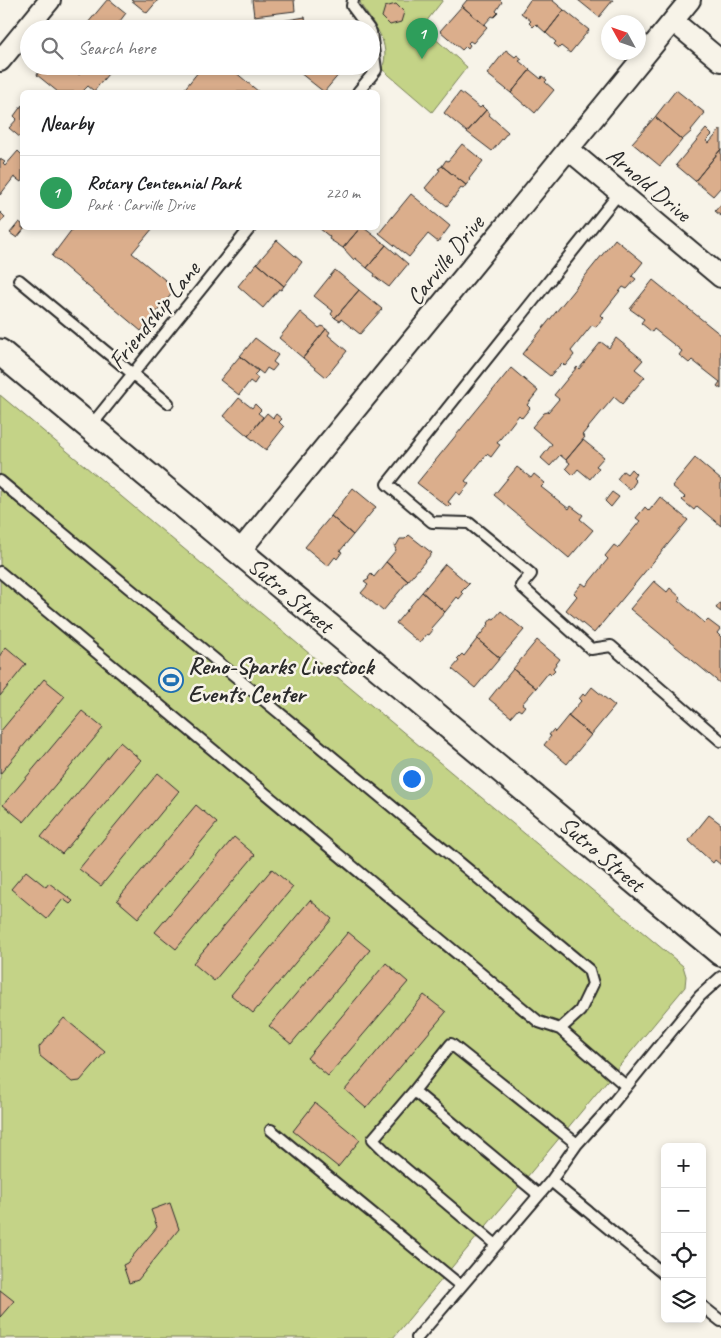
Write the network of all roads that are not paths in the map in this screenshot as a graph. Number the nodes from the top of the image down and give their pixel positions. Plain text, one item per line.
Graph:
1 (50, 0) edge
2 (353, 0) edge
3 (690, 0) edge
4 (34, 20) edge
5 (362, 20) edge
6 (673, 21) junction
7 (20, 37) edge
8 (720, 57) edge
9 (0, 61) edge
10 (372, 75) edge
11 (360, 90) edge
12 (568, 149) junction
13 (620, 192) junction
14 (248, 230) edge
15 (721, 277) edge
16 (19, 280) dead end
17 (0, 352) edge
18 (133, 374) junction
19 (168, 403) dead end
20 (90, 428) junction
21 (0, 481) edge
22 (239, 552) junction
23 (0, 572) edge
24 (721, 740) edge
25 (721, 953) edge
26 (721, 977) edge
27 (560, 1029) junction
28 (626, 1086) junction
29 (414, 1091) junction
30 (271, 1130) dead end
31 (577, 1144) junction
32 (551, 1181) junction
33 (539, 1195) junction
34 (496, 1245) junction
35 (661, 1272) edge
36 (461, 1286) junction
37 (706, 1309) edge
38 (721, 1321) edge
39 (417, 1338) edge

1 - 4 street
2 - 5 lane
3 - 6 street, Carville Drive
6 - 8 street
6 - 12 street, Carville Drive
7 - 9 street
10 - 11 lane
12 - 13 street, Arnold Drive
12 - 22 street, Carville Drive
13 - 15 street, Arnold Drive
13 - 24 lane
14 - 18 lane, Friendship Lane
16 - 18 lane
17 - 20 street, Sutro Street
18 - 19 lane
18 - 20 lane, Friendship Lane
20 - 22 street, Sutro Street
21 - 27 lane
22 - 25 street, Sutro Street
23 - 27 lane
26 - 28 lane
27 - 28 lane
28 - 31 lane
29 - 31 lane
29 - 33 lane
29 - 34 lane
30 - 36 lane
31 - 32 lane
32 - 33 lane
32 - 35 lane
33 - 34 lane
34 - 36 lane
36 - 39 lane
37 - 38 lane

